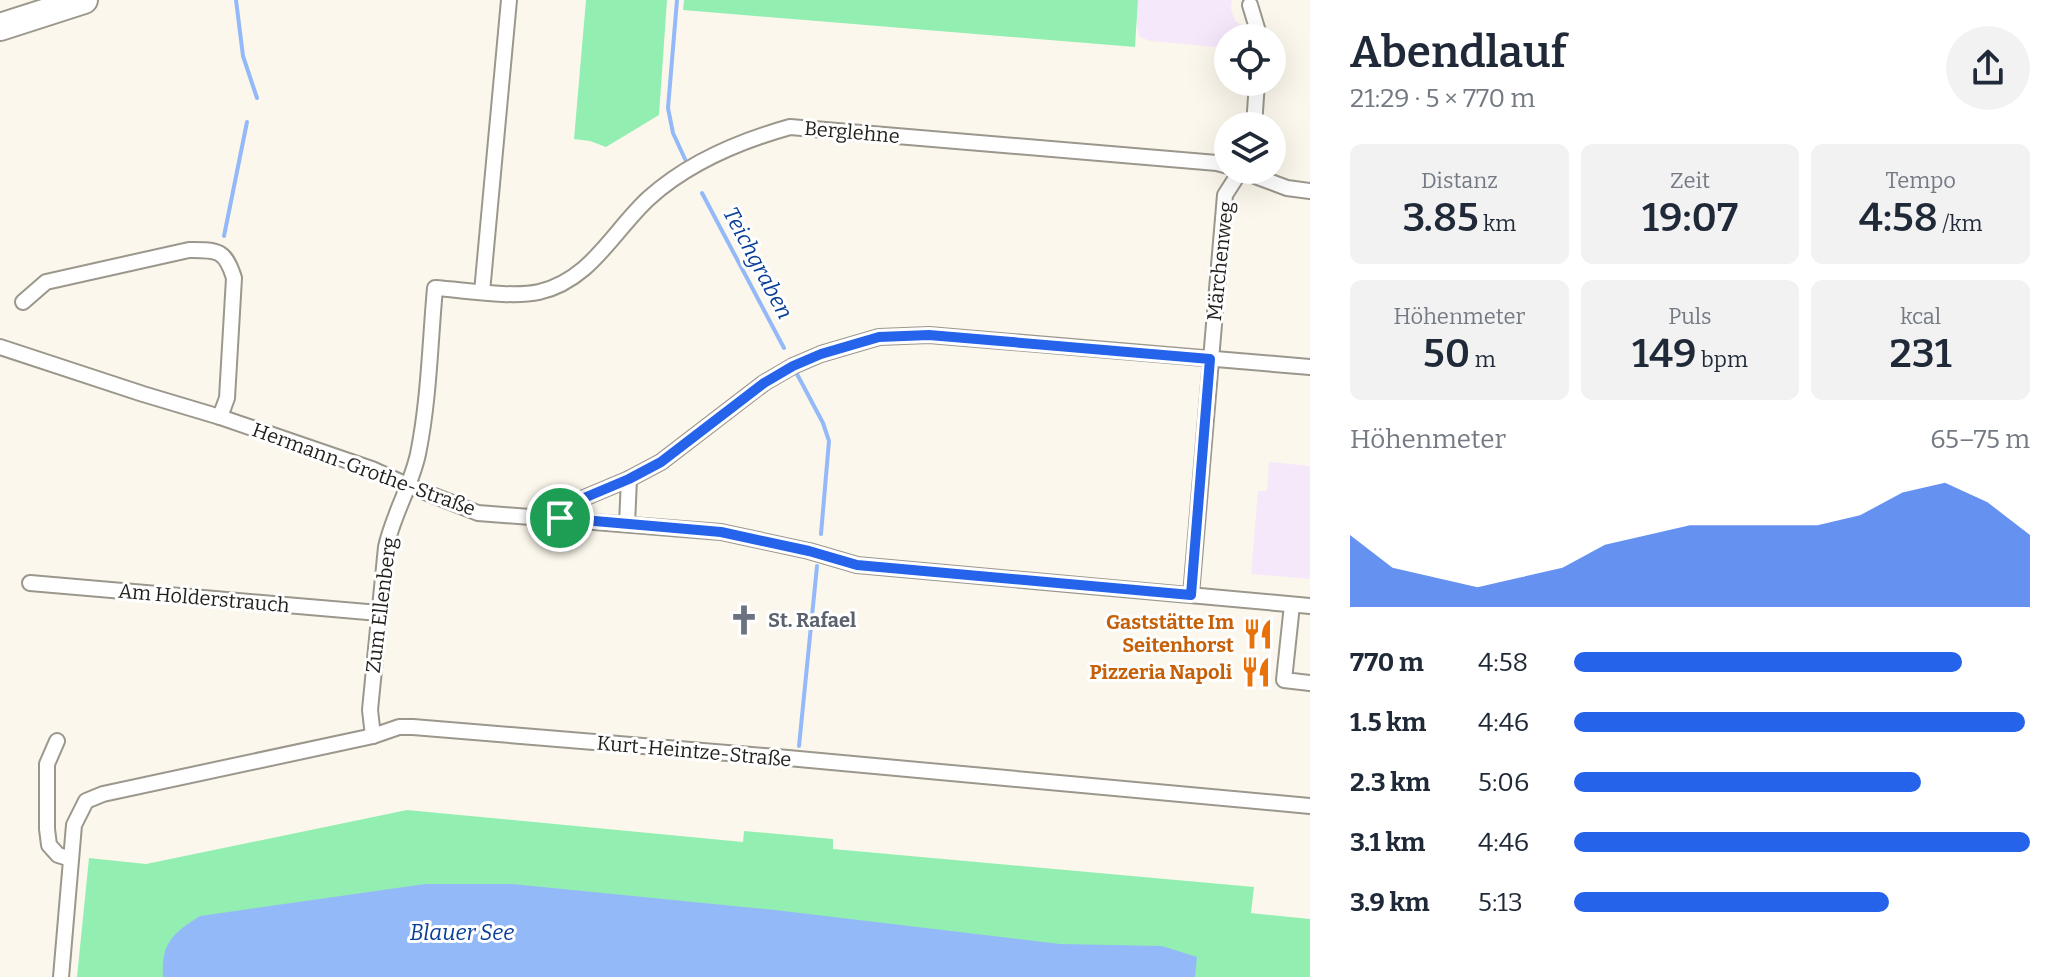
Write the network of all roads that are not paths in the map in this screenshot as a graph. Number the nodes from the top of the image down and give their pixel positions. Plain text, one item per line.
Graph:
1 (84, 0) edge
2 (509, 0) edge
3 (1250, 5) dead end
4 (1256, 24) edge
5 (0, 27) edge
6 (1214, 163) edge
7 (1232, 184) edge
8 (1277, 184) edge
9 (1310, 191) edge
10 (435, 288) joint
11 (482, 292) junction
12 (23, 302) dead end
13 (0, 347) edge
14 (1210, 359) junction
15 (1310, 367) edge
16 (220, 417) junction
17 (629, 479) junction
18 (407, 485) junction
19 (560, 518) junction
20 (627, 524) junction
21 (30, 583) dead end
22 (1191, 595) junction
23 (1292, 605) junction
24 (1310, 606) edge
25 (379, 613) junction
26 (1310, 683) edge
27 (373, 736) junction
28 (57, 741) dead end
29 (1310, 806) edge
30 (71, 859) junction
31 (61, 977) edge

1 - 5 highway
2 - 11 street
3 - 4 street
6 - 11 street, Berglehne
7 - 14 street, Märchenweg
8 - 9 street
10 - 11 street, Berglehne
10 - 18 street, Zum Ellenberg
12 - 16 street
13 - 16 street, Hermann-Grothe-Straße
14 - 15 street
14 - 17 street
14 - 22 street, Märchenweg
16 - 18 street, Hermann-Grothe-Straße
17 - 19 street
17 - 20 street
18 - 19 street, Hermann-Grothe-Straße
18 - 25 street, Zum Ellenberg
19 - 20 street, Hermann-Grothe-Straße
20 - 22 street, Hermann-Grothe-Straße
21 - 25 street, Am Holderstrauch
22 - 23 street, Hermann-Grothe-Straße
23 - 24 street, Hermann-Grothe-Straße
23 - 26 street
25 - 27 street, Zum Ellenberg
27 - 29 street, Kurt-Heintze-Straße
27 - 30 street, Kurt-Heintze-Straße
28 - 30 street
30 - 31 street

